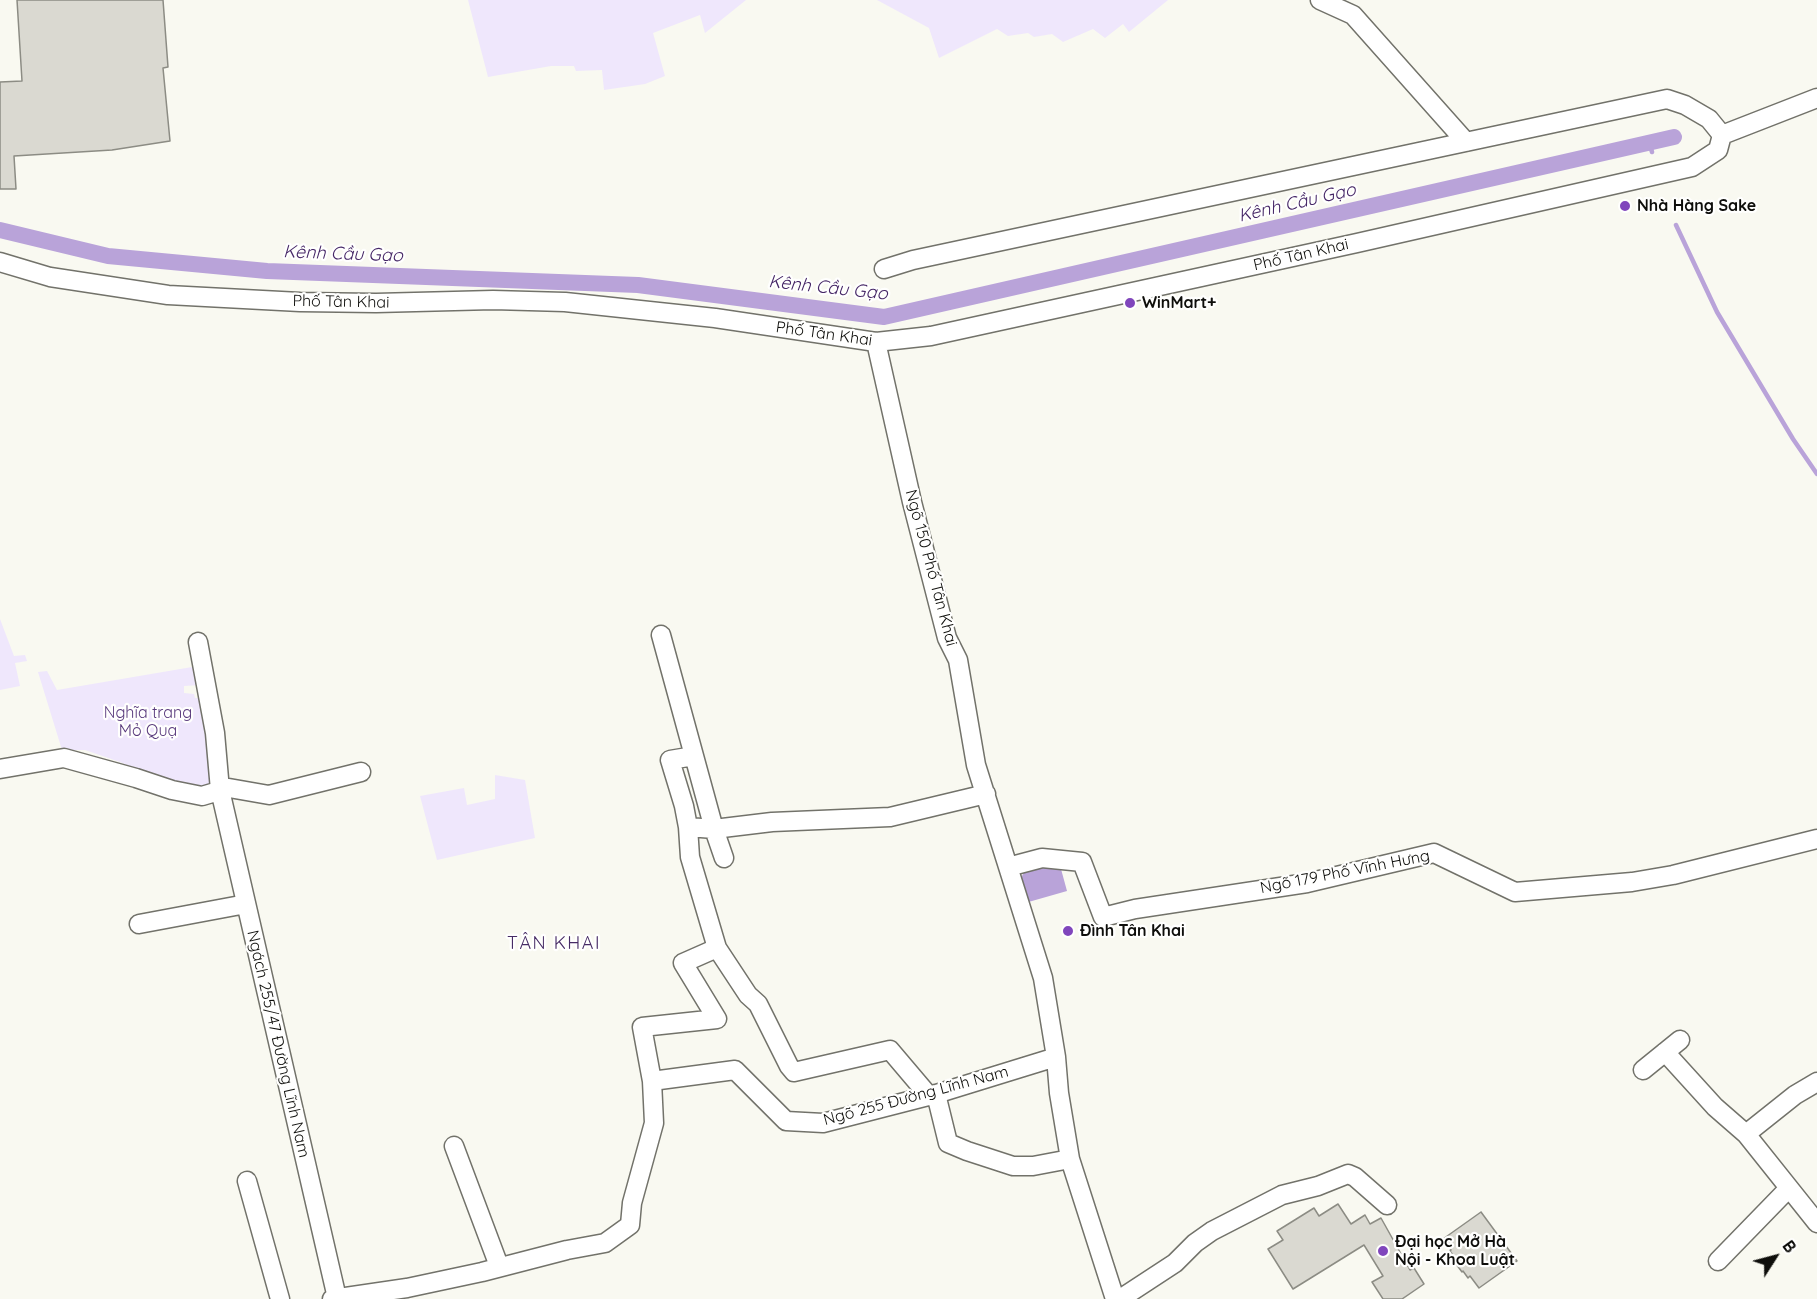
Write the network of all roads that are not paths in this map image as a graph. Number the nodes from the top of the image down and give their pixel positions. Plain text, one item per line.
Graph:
1 (1320, 0) edge
2 (1817, 98) edge
3 (1722, 135) junction
4 (1466, 142) junction
5 (0, 262) edge
6 (884, 269) dead end
7 (876, 342) junction
8 (662, 635) dead end
9 (198, 642) dead end
10 (694, 756) junction
11 (0, 769) edge
12 (361, 772) dead end
13 (220, 790) junction
14 (986, 794) junction
15 (688, 827) junction
16 (714, 829) junction
17 (1817, 838) edge
18 (724, 858) dead end
19 (1008, 867) junction
20 (246, 904) junction
21 (139, 924) dead end
22 (717, 948) junction
23 (1680, 1040) dead end
24 (1665, 1053) junction
25 (1056, 1057) junction
26 (1643, 1070) dead end
27 (652, 1081) junction
28 (1817, 1082) edge
29 (932, 1095) junction
30 (1746, 1134) junction
31 (454, 1146) dead end
32 (1070, 1159) junction
33 (247, 1180) dead end
34 (1789, 1188) junction
35 (1388, 1205) dead end
36 (1817, 1223) edge
37 (1718, 1261) dead end
38 (499, 1266) junction
39 (280, 1299) edge
40 (335, 1299) edge
41 (1115, 1299) edge
42 (1120, 1299) edge

1 - 4 street
2 - 3 street
3 - 4 street
3 - 7 street, Phố Tân Khai
4 - 6 street
5 - 7 street, Phố Tân Khai
7 - 14 street, Ngõ 150 Phố Tân Khai
8 - 10 street
9 - 13 street, Ngách 255/47 Đường Lĩnh Nam
10 - 15 street
10 - 16 street
11 - 13 street
12 - 13 street
13 - 20 street, Ngách 255/47 Đường Lĩnh Nam
14 - 16 street
14 - 19 street
15 - 16 street
15 - 22 street
16 - 18 street
17 - 19 street, Ngõ 179 Phố Vĩnh Hưng
19 - 25 street
20 - 21 street
20 - 40 street, Ngách 255/47 Đường Lĩnh Nam
22 - 27 street
22 - 29 street
23 - 24 street
24 - 26 street
24 - 30 street
25 - 29 street, Ngõ 255 Đường Lĩnh Nam
25 - 32 street
27 - 29 street, Ngõ 255 Đường Lĩnh Nam
27 - 38 street
28 - 30 street
29 - 32 street
30 - 34 street
31 - 38 street
32 - 41 street
33 - 39 street
34 - 36 street
34 - 37 street
35 - 42 street
38 - 40 street

